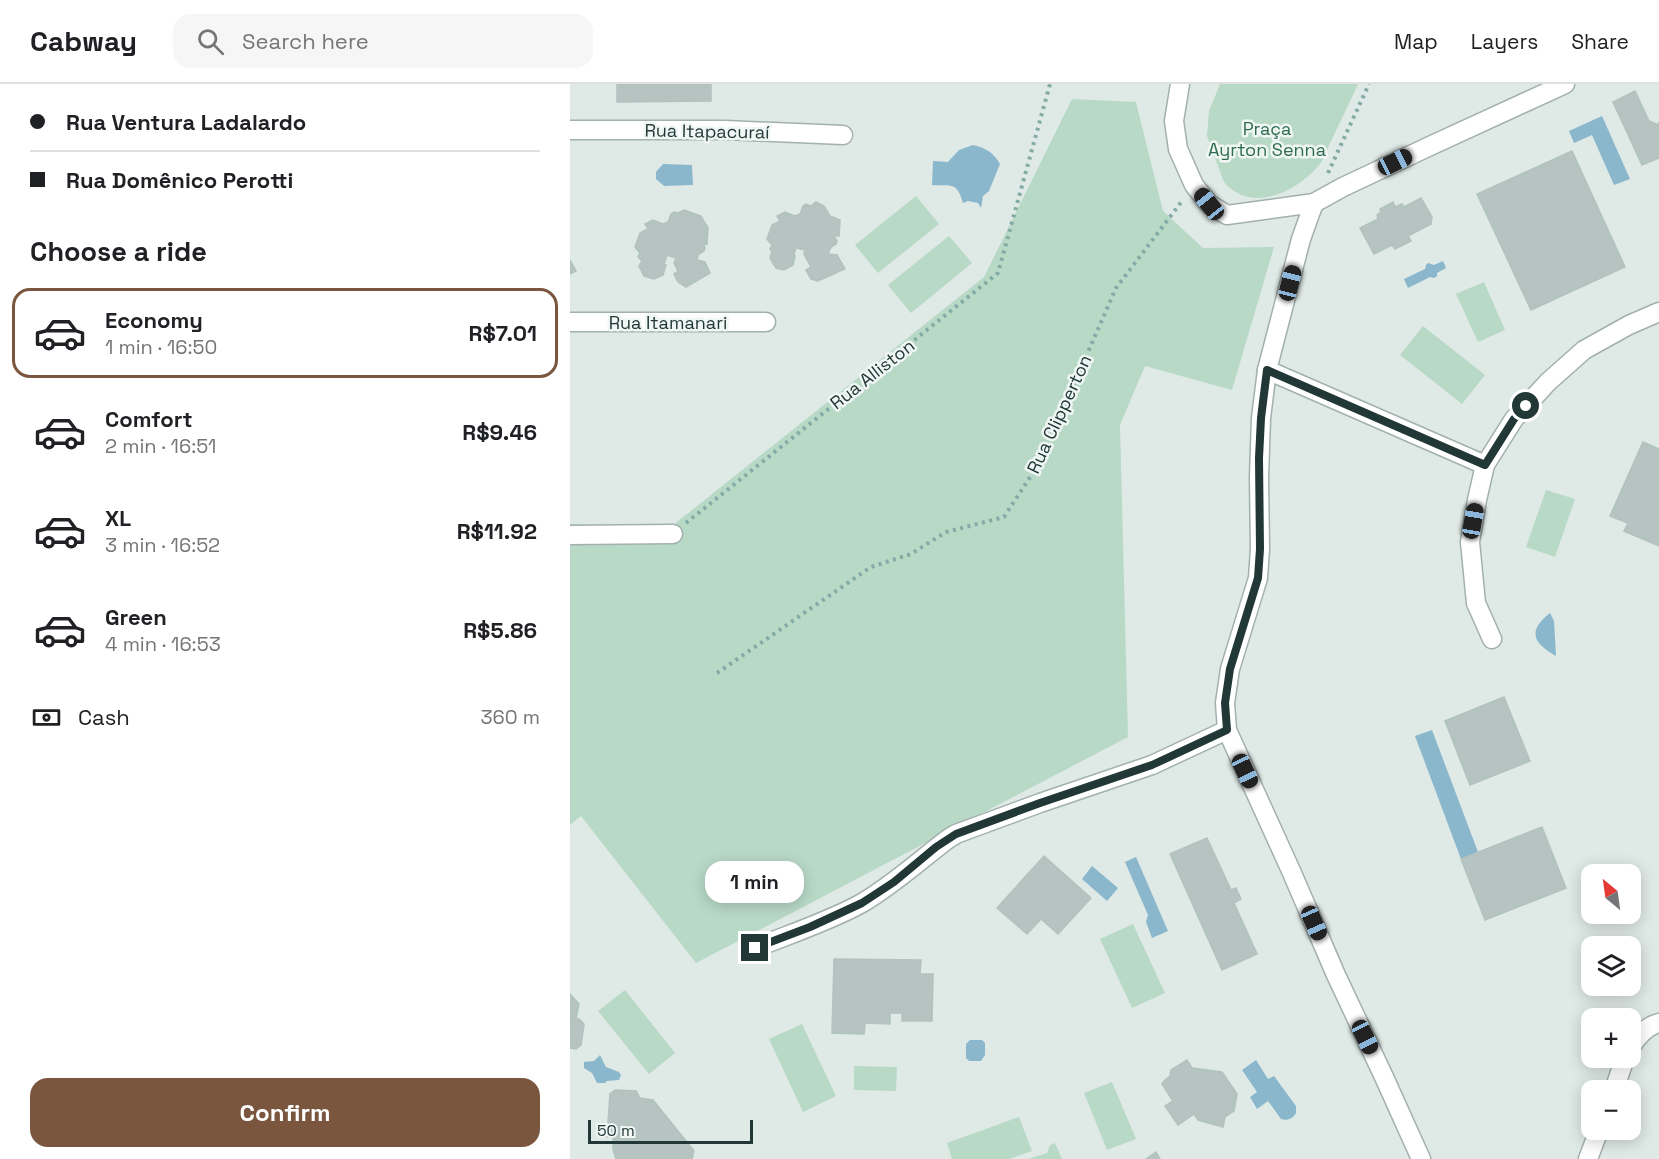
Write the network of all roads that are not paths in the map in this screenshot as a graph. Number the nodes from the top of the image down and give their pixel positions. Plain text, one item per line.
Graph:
1 (1180, 84) edge
2 (1565, 84) edge
3 (570, 130) edge
4 (843, 135) dead end
5 (1314, 203) junction
6 (1659, 312) edge
7 (570, 322) edge
8 (766, 322) dead end
9 (1267, 370) junction
10 (1485, 465) junction
11 (673, 534) road end
12 (570, 535) edge
13 (1492, 639) dead end
14 (1227, 730) junction
15 (755, 948) dead end
16 (1659, 1023) edge
17 (1641, 1035) edge
18 (1595, 1140) edge
19 (1420, 1159) edge
20 (1588, 1159) edge

1 - 5 street
2 - 5 street
3 - 4 street, Rua Itapacuraí
5 - 9 street
6 - 10 street
7 - 8 street, Rua Itamanari
9 - 10 street
9 - 14 street
10 - 13 street
11 - 12 street
14 - 15 street
14 - 19 street
16 - 17 street
18 - 20 street

